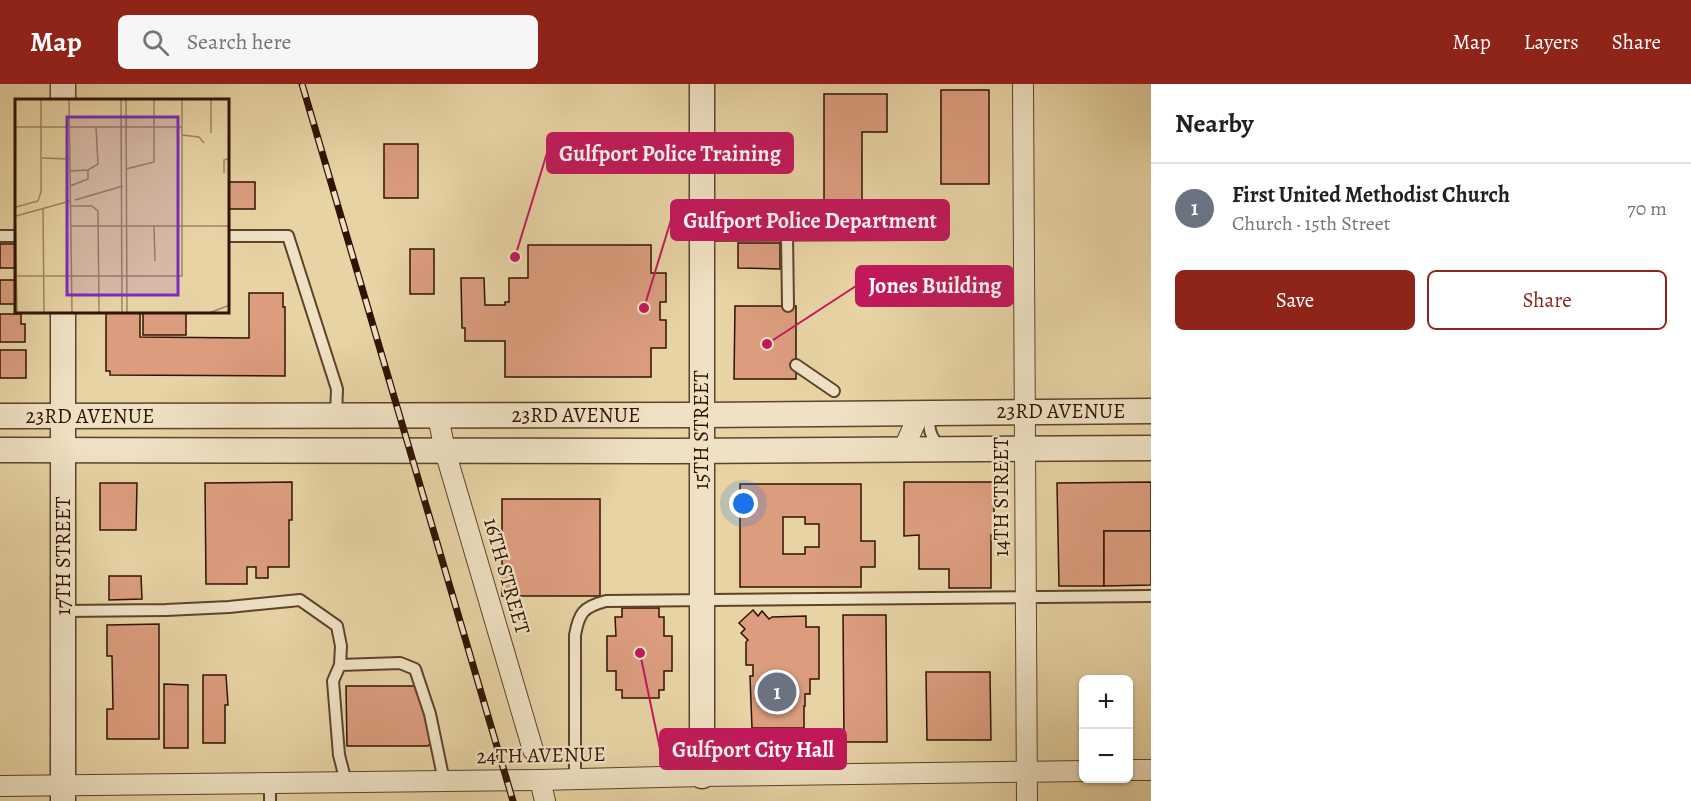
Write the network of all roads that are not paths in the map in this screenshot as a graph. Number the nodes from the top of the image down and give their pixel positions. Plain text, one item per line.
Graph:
1 (702, 84) edge
2 (1023, 84) edge
3 (787, 234) junction
4 (927, 234) dead end
5 (702, 235) junction
6 (230, 237) edge
7 (788, 306) dead end
8 (63, 314) edge
9 (796, 365) dead end
10 (834, 391) dead end
11 (1025, 411) junction
12 (1151, 411) edge
13 (924, 412) junction
14 (336, 415) junction
15 (701, 415) junction
16 (0, 416) edge
17 (63, 416) junction
18 (438, 416) junction
19 (1151, 448) edge
20 (942, 449) junction
21 (1025, 449) junction
22 (0, 450) edge
23 (63, 450) junction
24 (903, 450) junction
25 (444, 451) junction
26 (701, 451) junction
27 (1151, 596) edge
28 (1026, 598) junction
29 (702, 600) junction
30 (63, 611) junction
31 (340, 665) junction
32 (533, 750) dead end
33 (1133, 770) edge
34 (1151, 770) edge
35 (1026, 771) junction
36 (1079, 771) edge
37 (702, 776) junction
38 (575, 779) junction
39 (540, 780) junction
40 (444, 781) junction
41 (346, 782) junction
42 (0, 786) edge
43 (270, 792) edge
44 (63, 793) edge
45 (545, 801) edge
46 (1026, 801) edge

1 - 5 street, 15TH STREET
2 - 11 street, 14TH STREET
3 - 4 lane
3 - 5 lane
3 - 7 lane
5 - 15 street, 15TH STREET
6 - 14 lane
8 - 17 street, 17TH STREET
9 - 10 lane
11 - 12 street, 23RD AVENUE
11 - 13 street, 23RD AVENUE
11 - 21 street, 14TH STREET
13 - 15 street, 23RD AVENUE
13 - 20 lane
13 - 24 street
14 - 17 street, 23RD AVENUE
14 - 18 street, 23RD AVENUE
15 - 18 street, 23RD AVENUE
15 - 26 street, 15TH STREET
16 - 17 street, 23RD AVENUE
17 - 23 street, 17TH STREET
18 - 25 street, 16TH STREET
19 - 21 street, 23RD AVENUE
20 - 21 street, 23RD AVENUE
20 - 24 street, 23RD AVENUE
21 - 28 street, 14TH STREET
22 - 23 street, 23RD AVENUE
23 - 25 street, 23RD AVENUE
23 - 30 street, 17TH STREET
24 - 26 street, 23RD AVENUE
25 - 26 street, 23RD AVENUE
25 - 32 street, 16TH STREET
26 - 29 street, 15TH STREET
27 - 28 lane
28 - 29 lane
28 - 35 street, 14TH STREET
29 - 37 street, 15TH STREET
29 - 38 lane
30 - 31 lane
30 - 44 street, 17TH STREET
31 - 40 lane
31 - 41 lane
33 - 34 street
35 - 36 street, 24TH AVENUE
35 - 37 street, 24TH AVENUE
35 - 46 street, 14TH STREET
37 - 38 street, 24TH AVENUE
38 - 39 street, 24TH AVENUE
39 - 40 street, 24TH AVENUE
39 - 45 street
40 - 41 street, 24TH AVENUE
41 - 43 street, 24TH AVENUE
42 - 44 street, 24TH AVENUE
43 - 44 street, 24TH AVENUE

